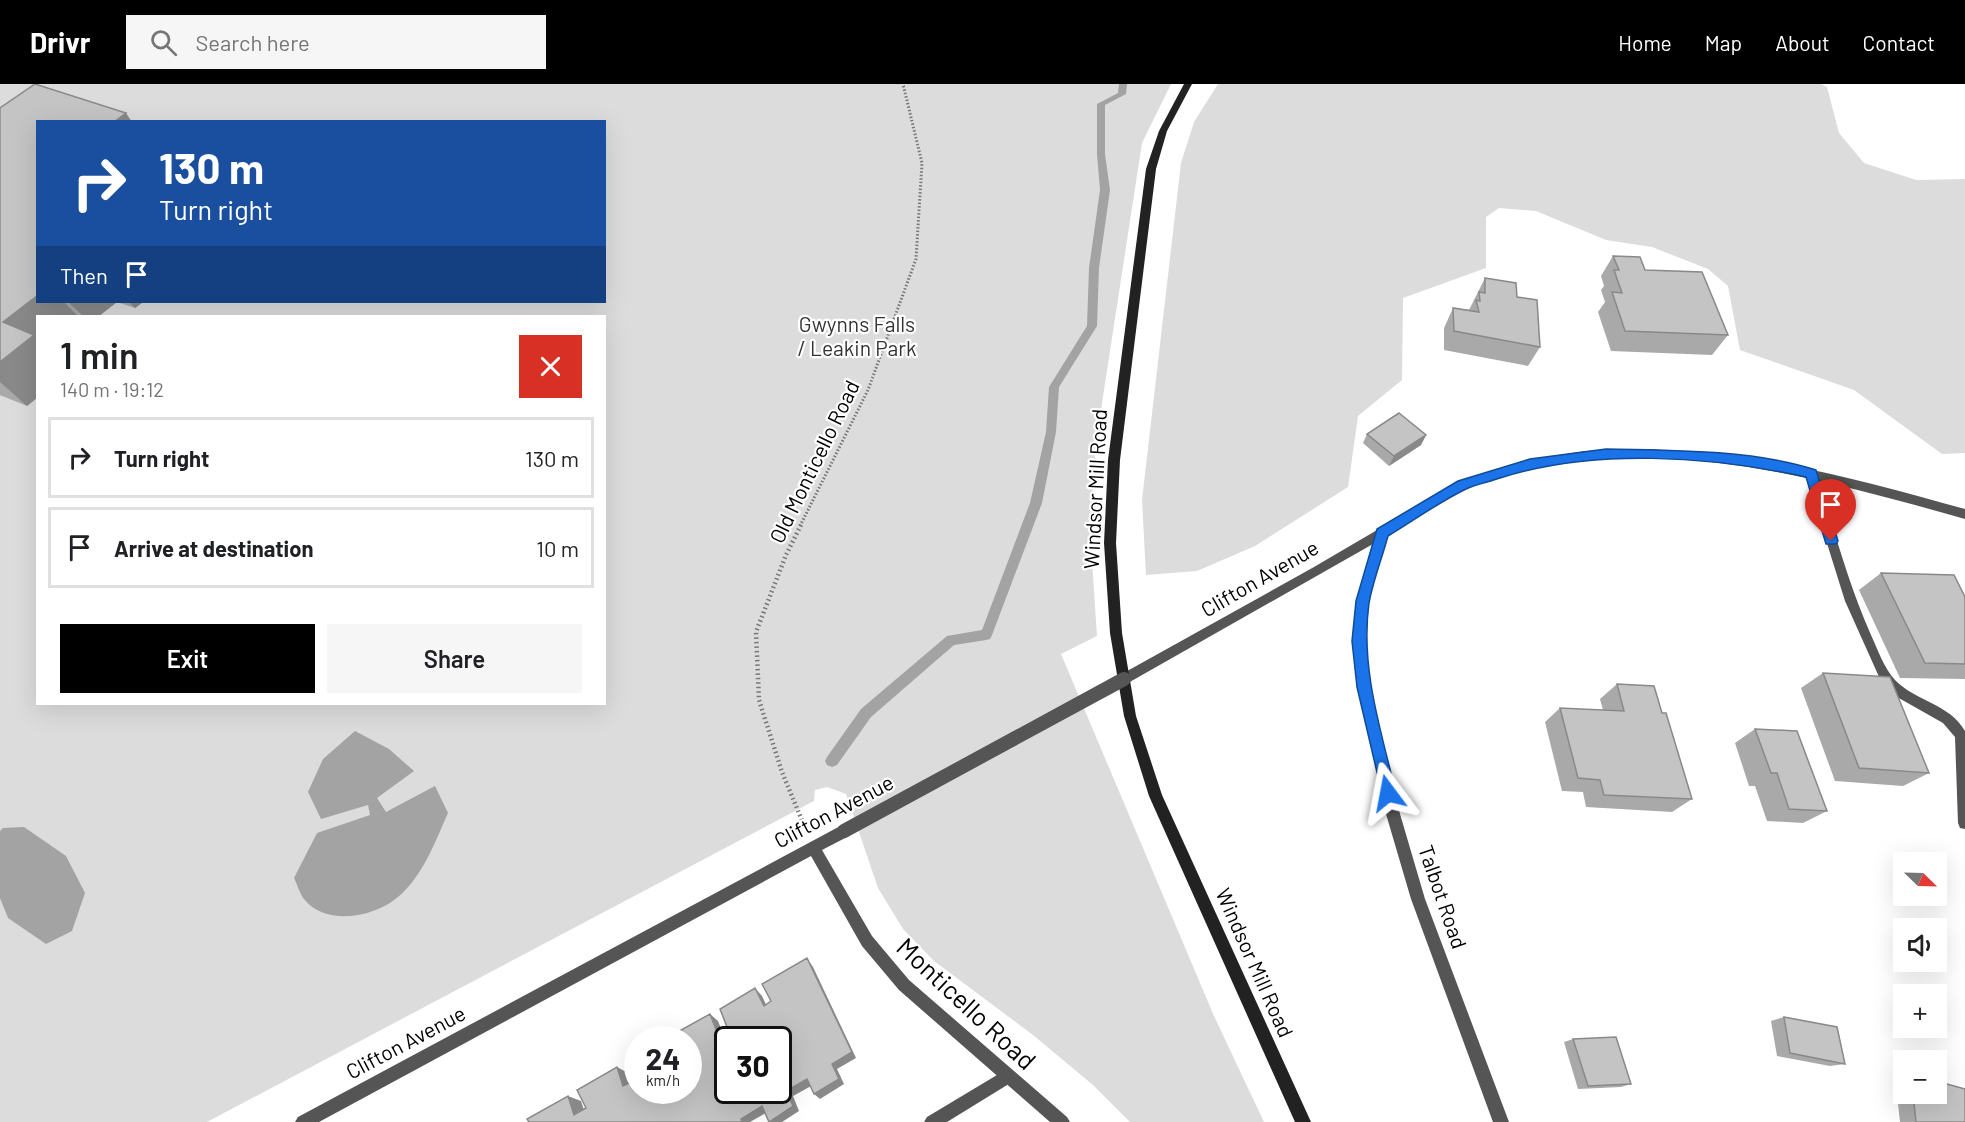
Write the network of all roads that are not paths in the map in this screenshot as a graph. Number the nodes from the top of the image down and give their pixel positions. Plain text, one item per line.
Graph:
1 (1188, 84) edge
2 (1811, 473) junction
3 (1965, 514) edge
4 (1382, 533) junction
5 (1965, 823) edge
6 (813, 847) junction
7 (1007, 1077) junction
8 (303, 1122) edge
9 (932, 1122) edge
10 (1062, 1122) edge
11 (1303, 1122) edge
12 (1501, 1122) edge

1 - 11 main road, Windsor Mill Road
2 - 3 street
2 - 4 street
2 - 5 street
4 - 6 street, Clifton Avenue, bridge
4 - 12 street, Talbot Road
6 - 7 street, Monticello Road
6 - 8 street, Clifton Avenue
7 - 9 street
7 - 10 street, Monticello Road

